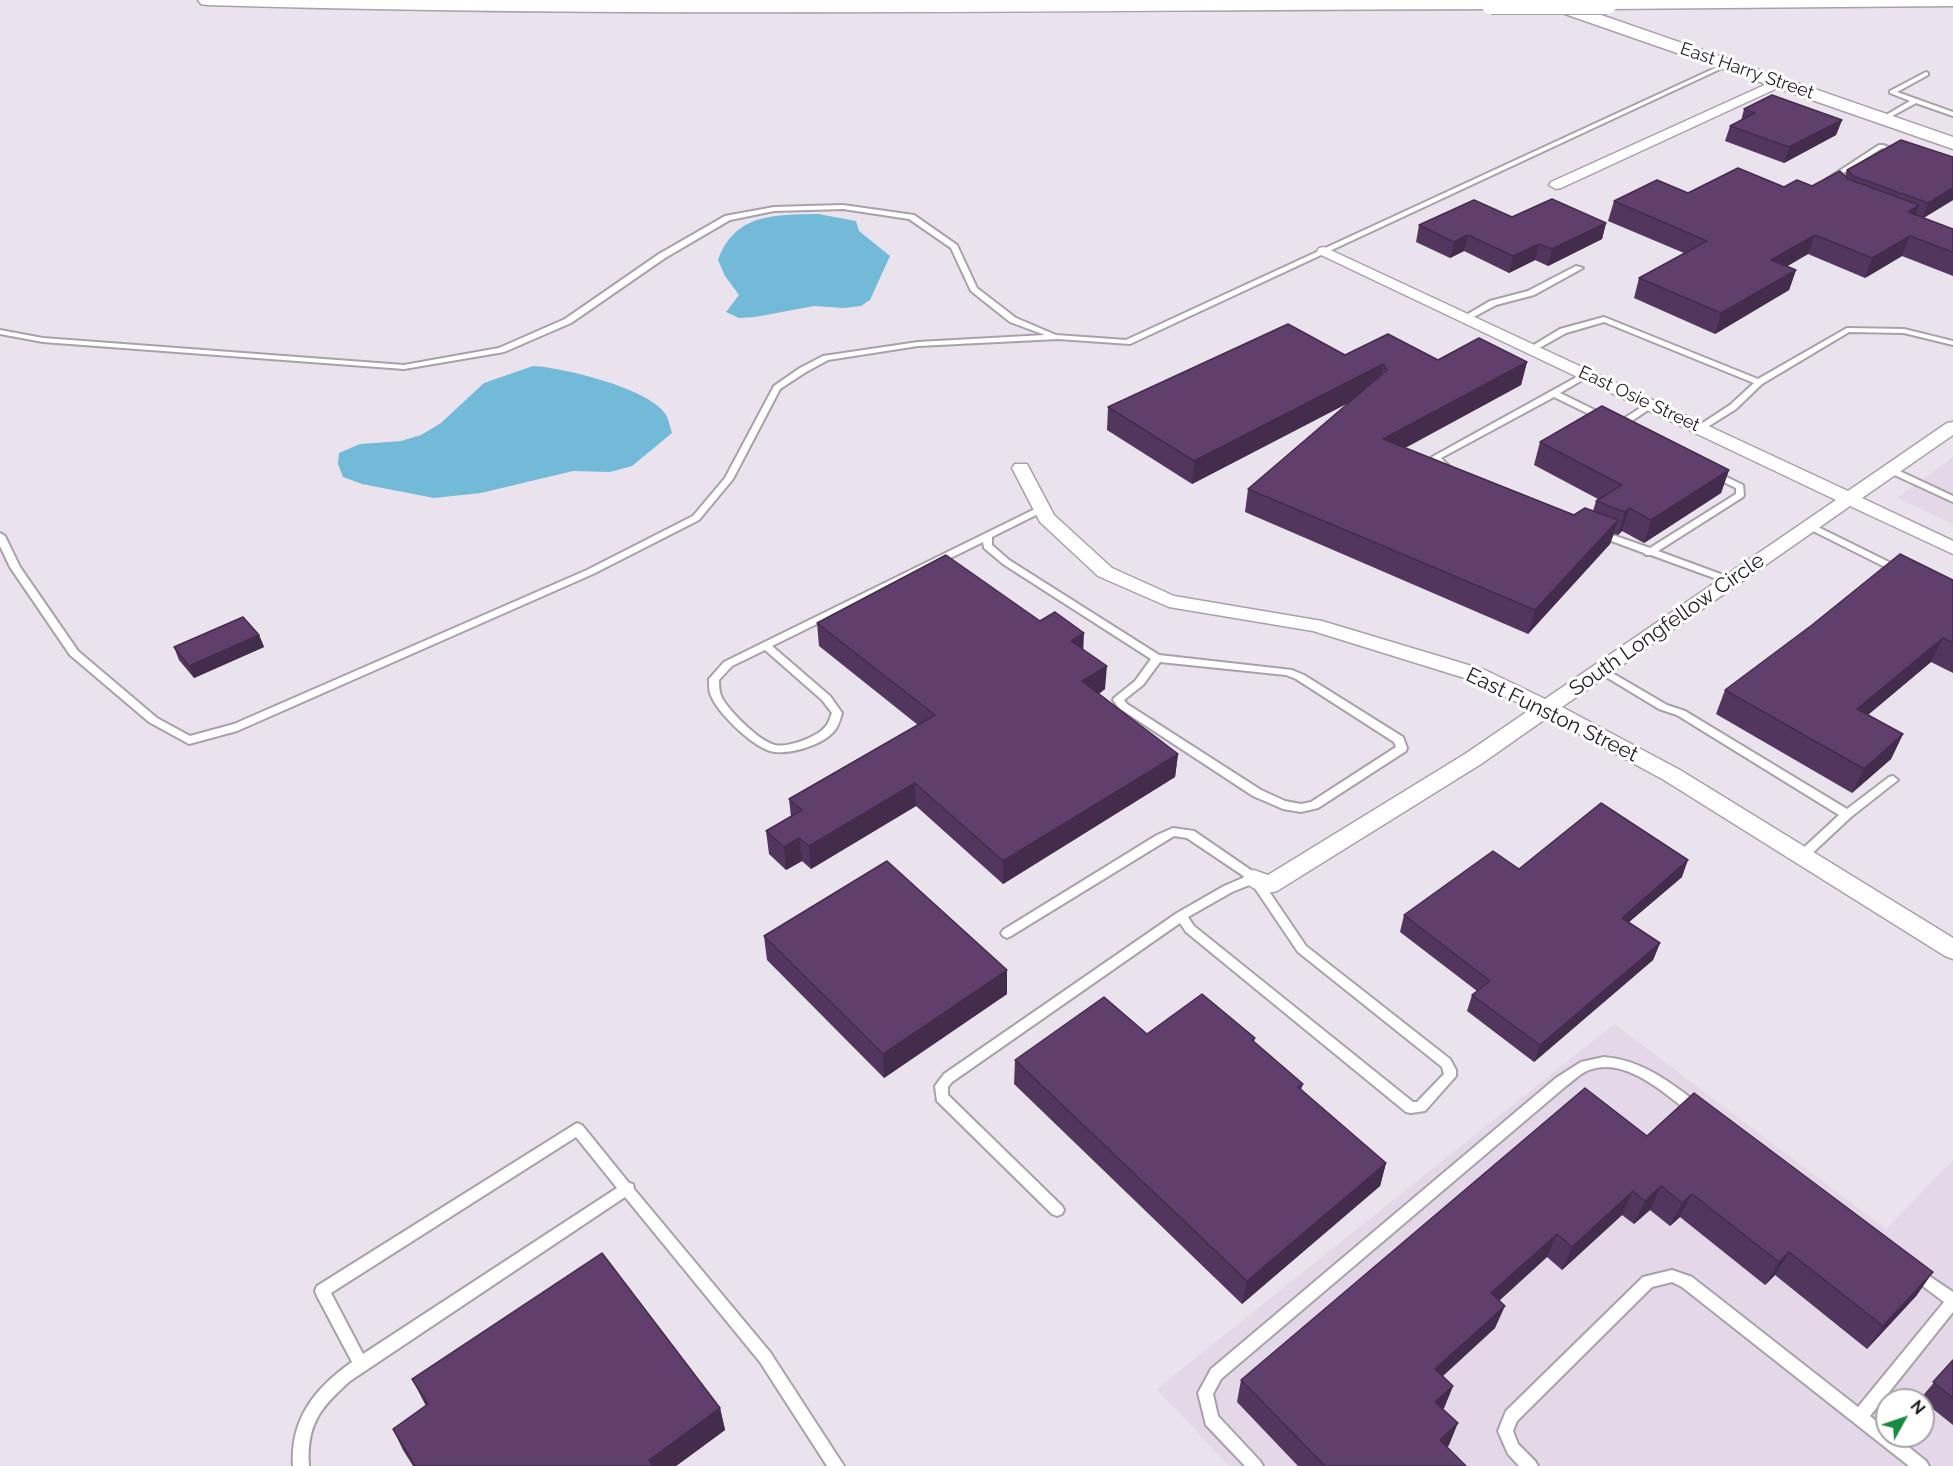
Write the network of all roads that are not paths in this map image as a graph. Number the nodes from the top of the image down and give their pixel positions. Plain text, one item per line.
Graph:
1 (207, 0) edge
2 (1542, 0) edge
3 (1953, 1) edge
4 (1728, 64) junction
5 (1926, 74) dead end
6 (1780, 82) junction
7 (1915, 101) junction
8 (1953, 114) edge
9 (1883, 119) junction
10 (1953, 143) edge
11 (1912, 156) edge
12 (1556, 185) dead end
13 (1836, 187) edge
14 (1324, 251) junction
15 (1579, 268) dead end
16 (1465, 318) junction
17 (0, 332) edge
18 (1058, 337) junction
19 (1953, 343) edge
20 (1531, 349) junction
21 (1587, 375) junction
22 (1759, 382) junction
23 (1550, 395) junction
24 (1651, 404) junction
25 (1620, 425) junction
26 (1953, 426) edge
27 (1701, 428) junction
28 (1630, 430) edge
29 (1700, 466) edge
30 (1021, 468) dead end
31 (1892, 470) junction
32 (1457, 480) edge
33 (1850, 499) junction
34 (1953, 499) edge
35 (1041, 509) junction
36 (1810, 526) junction
37 (1586, 529) edge
38 (0, 536) edge
39 (988, 536) junction
40 (1953, 548) edge
41 (1649, 553) junction
42 (1912, 577) edge
43 (1731, 581) junction
44 (765, 645) junction
45 (1157, 658) junction
46 (1602, 670) junction
47 (1547, 708) junction
48 (1893, 780) dead end
49 (1847, 814) junction
50 (1802, 856) junction
51 (1254, 878) junction
52 (1181, 916) junction
53 (1007, 933) dead end
54 (1953, 950) edge
55 (1703, 1114) edge
56 (627, 1188) junction
57 (1057, 1210) dead end
58 (1905, 1264) edge
59 (1953, 1301) edge
60 (361, 1364) junction
61 (1859, 1418) junction
62 (301, 1466) edge
63 (836, 1466) edge
64 (1256, 1466) edge
65 (1530, 1466) edge
66 (1921, 1466) edge

1 - 3 highway, bridge
2 - 4 main road, East Harry Street
4 - 6 main road, East Harry Street
4 - 14 lane
5 - 7 lane
6 - 9 main road, East Harry Street
6 - 12 street
7 - 8 lane
7 - 9 lane
9 - 10 main road, East Harry Street
11 - 13 lane
14 - 16 street, East Osie Street
14 - 18 lane
15 - 16 lane
16 - 20 street, East Osie Street
17 - 18 lane
18 - 38 lane
19 - 22 lane
20 - 21 street, East Osie Street
20 - 22 lane
21 - 23 lane
21 - 24 street, East Osie Street
22 - 27 lane
23 - 25 lane
23 - 32 lane
24 - 25 lane
24 - 27 street, East Osie Street
25 - 28 lane
26 - 31 street, South Longfellow Circle
27 - 33 street, East Osie Street
29 - 41 lane
30 - 35 street, East Funston Street
31 - 33 street, South Longfellow Circle
31 - 34 lane
33 - 36 street, South Longfellow Circle
33 - 40 street, East Osie Street
35 - 39 lane
35 - 47 street, East Funston Street
36 - 42 lane
36 - 43 street, South Longfellow Circle
37 - 41 lane
39 - 44 lane
39 - 45 lane
41 - 43 lane
43 - 46 street, South Longfellow Circle
44 - 44 lane
45 - 45 lane
46 - 47 street, South Longfellow Circle
46 - 49 lane
47 - 50 street, East Funston Street
47 - 51 street, South Longfellow Circle
48 - 49 lane
49 - 50 lane
50 - 54 street, East Funston Street
51 - 52 lane
51 - 52 lane
51 - 53 lane
52 - 57 lane
55 - 64 lane
56 - 60 lane
56 - 60 lane
56 - 63 lane
58 - 59 lane
59 - 61 lane
60 - 62 lane
61 - 65 lane
61 - 66 lane

